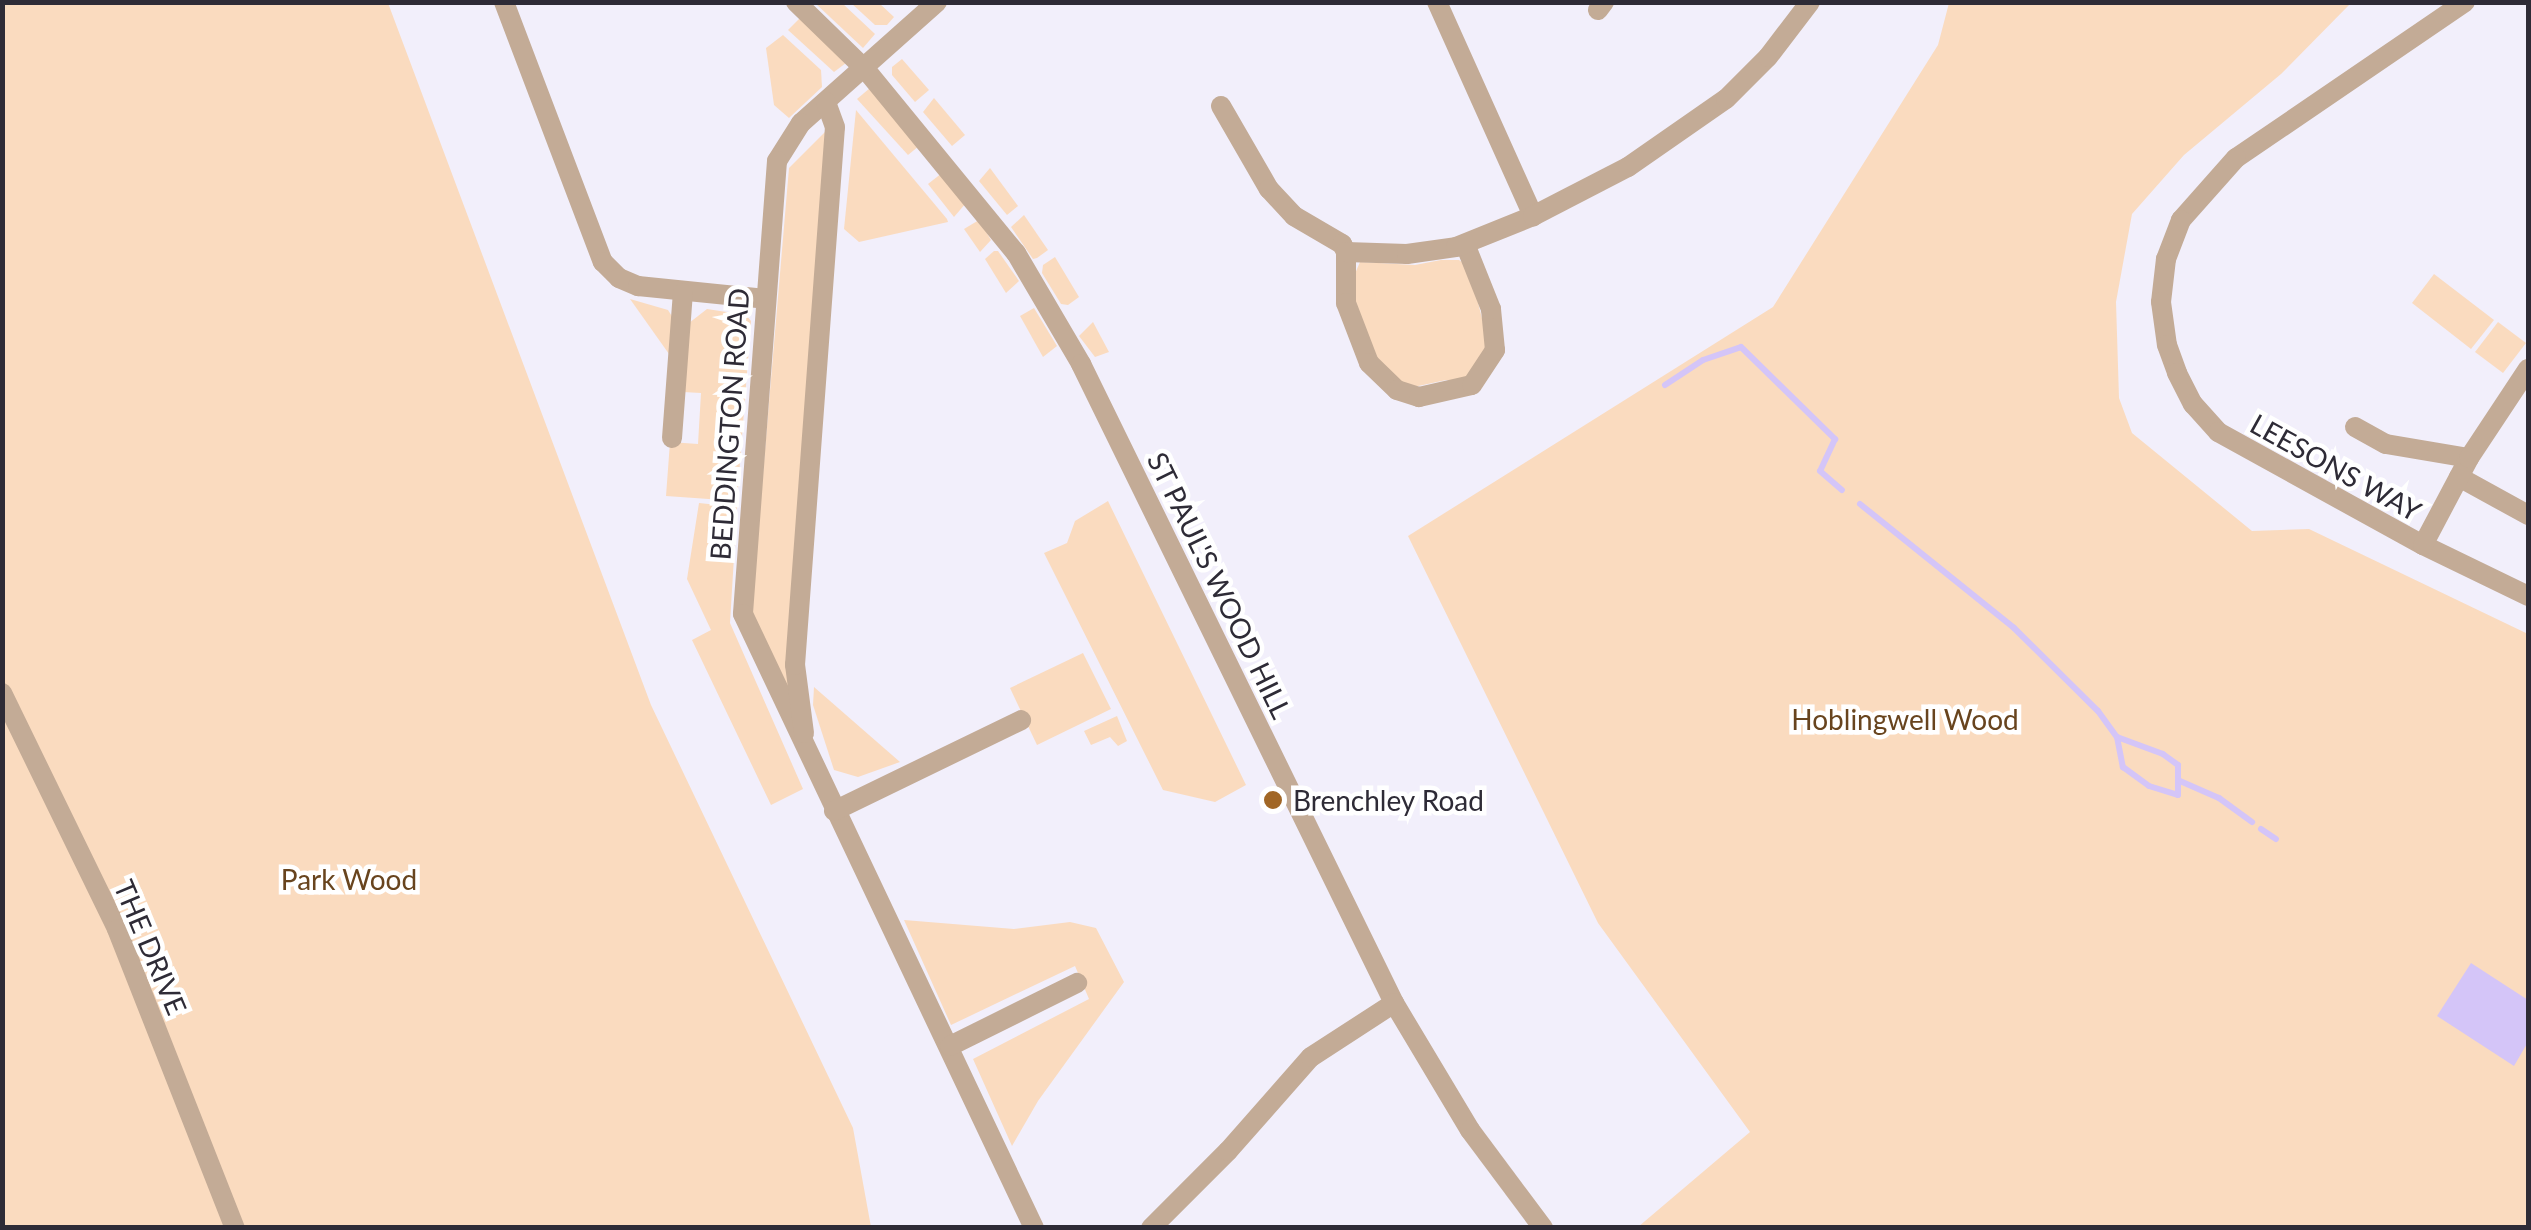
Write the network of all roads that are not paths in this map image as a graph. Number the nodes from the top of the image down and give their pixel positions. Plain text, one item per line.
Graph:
1 (504, 2) edge
2 (796, 2) edge
3 (937, 2) edge
4 (1438, 2) edge
5 (1810, 2) edge
6 (2465, 2) edge
7 (866, 70) junction
8 (826, 102) junction
9 (1221, 106) dead end
10 (1533, 216) junction
11 (1465, 244) junction
12 (1346, 252) junction
13 (683, 292) junction
14 (765, 299) junction
15 (2528, 369) edge
16 (2355, 427) dead end
17 (672, 438) dead end
18 (2464, 468) junction
19 (2528, 515) edge
20 (2423, 545) junction
21 (2528, 596) edge
22 (2, 693) edge
23 (1021, 720) dead end
24 (808, 755) junction
25 (834, 811) junction
26 (1077, 983) dead end
27 (1394, 1003) junction
28 (950, 1046) junction
29 (236, 1228) edge
30 (1034, 1228) edge
31 (1151, 1228) edge
32 (1543, 1228) edge

1 - 13 street
2 - 7 street, ST PAUL'S WOOD HILL
3 - 7 street, BEDDINGTON ROAD
4 - 10 street
5 - 10 street
6 - 20 street, LEESONS WAY
7 - 8 street, BEDDINGTON ROAD
7 - 27 street, ST PAUL'S WOOD HILL
8 - 14 street, BEDDINGTON ROAD
8 - 24 street, BEDDINGTON ROAD
9 - 12 street
10 - 11 street
11 - 12 street
11 - 12 street
13 - 14 street
13 - 17 street
14 - 24 street, BEDDINGTON ROAD
15 - 18 street
16 - 18 street
18 - 19 street
18 - 20 street
20 - 21 street, LEESONS WAY
22 - 29 street, THE DRIVE
23 - 25 street
24 - 25 street, BEDDINGTON ROAD
25 - 28 street, BEDDINGTON ROAD
26 - 28 street
27 - 31 street
27 - 32 street, ST PAUL'S WOOD HILL
28 - 30 street, BEDDINGTON ROAD

